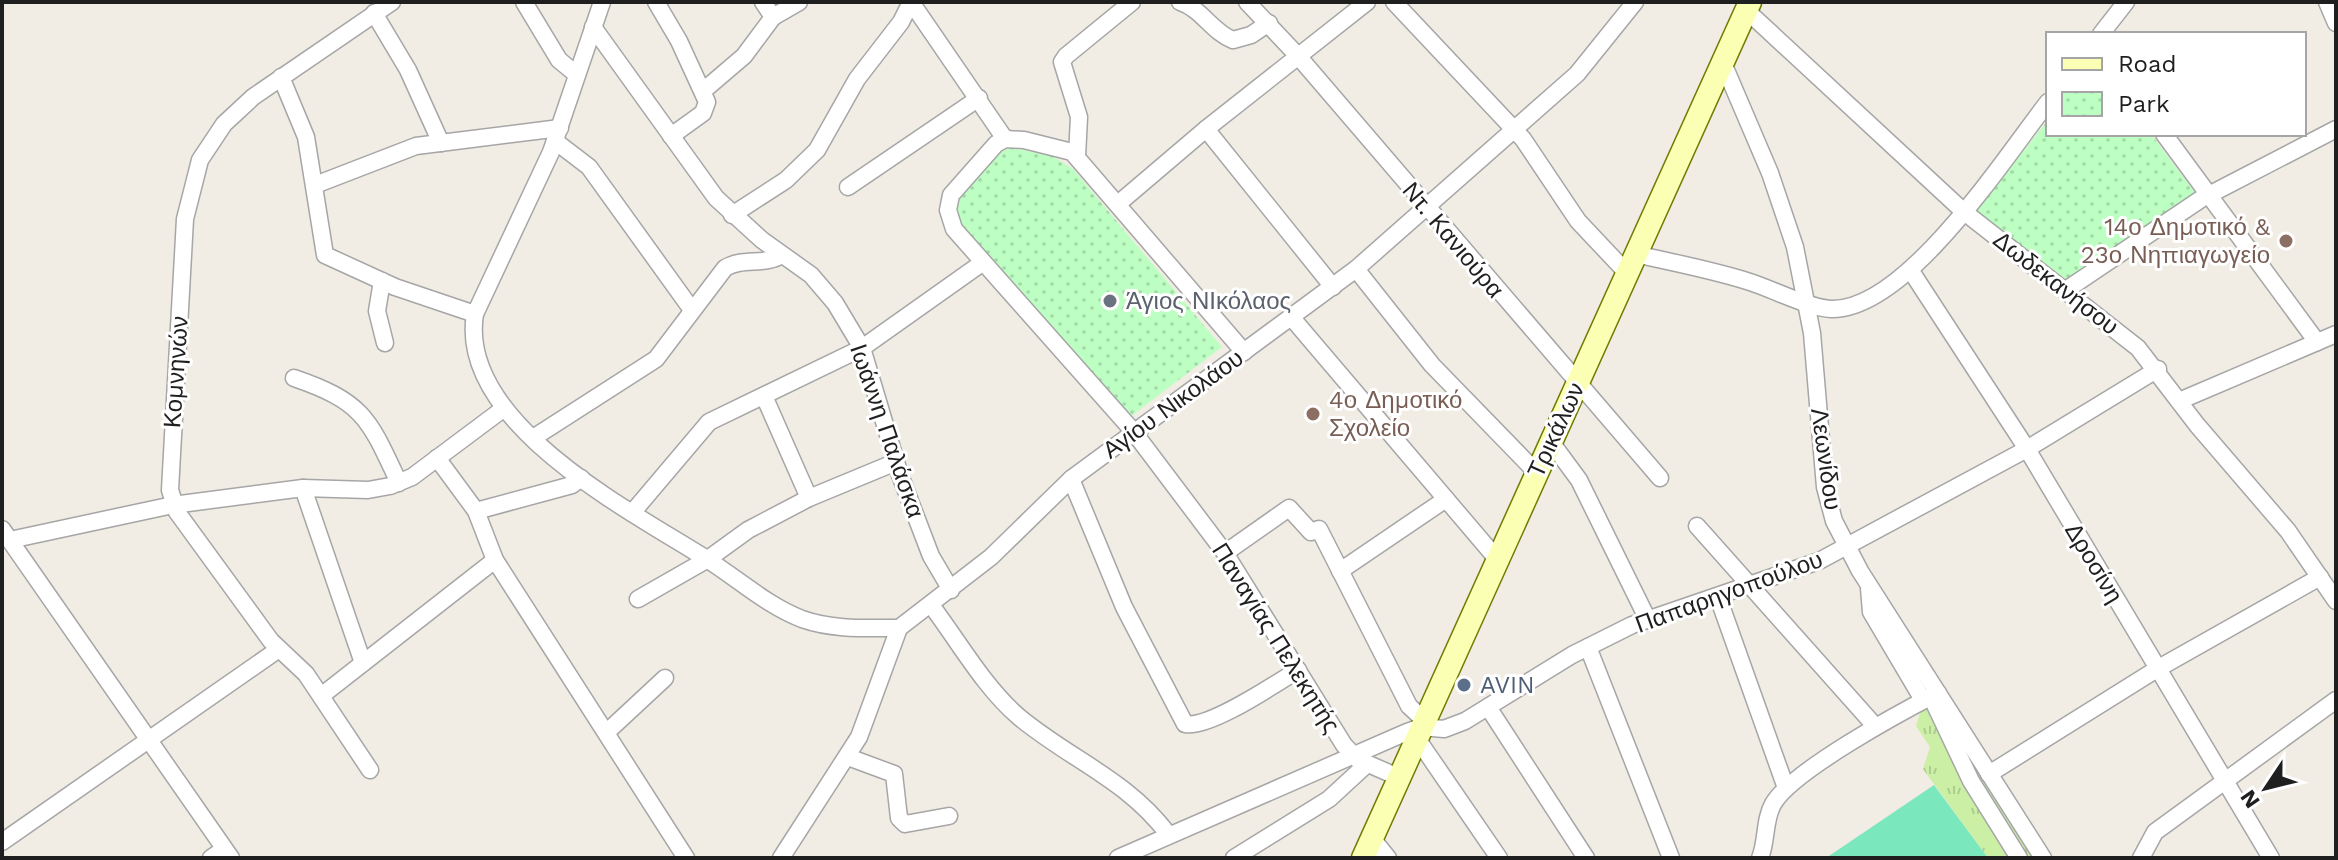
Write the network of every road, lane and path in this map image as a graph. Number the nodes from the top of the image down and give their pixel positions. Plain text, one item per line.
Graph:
1 (392, 2) edge
2 (524, 2) edge
3 (602, 2) edge
4 (656, 2) edge
5 (763, 2) edge
6 (799, 2) edge
7 (911, 2) edge
8 (1132, 2) edge
9 (1180, 2) edge
10 (1247, 2) edge
11 (1367, 2) edge
12 (1394, 2) edge
13 (1635, 2) edge
14 (2126, 2) edge
15 (2327, 2) edge
16 (1745, 5) edge
17 (374, 13) junction
18 (773, 17) junction
19 (1269, 23) junction
20 (2336, 23) edge
21 (593, 27) junction
22 (2103, 32) edge
23 (1298, 56) junction
24 (1723, 63) junction
25 (576, 74) junction
26 (281, 77) junction
27 (703, 91) junction
28 (979, 98) junction
29 (2046, 105) edge
30 (1206, 129) junction
31 (1514, 129) junction
32 (2336, 129) edge
33 (557, 135) junction
34 (671, 136) junction
35 (2165, 136) edge
36 (1005, 139) junction
37 (441, 143) junction
38 (1077, 156) junction
39 (315, 185) junction
40 (848, 187) dead end
41 (2209, 195) junction
42 (1119, 203) junction
43 (1426, 208) junction
44 (1963, 211) junction
45 (732, 215) junction
46 (782, 255) junction
47 (982, 263) junction
48 (1632, 264) junction
49 (1356, 269) junction
50 (1911, 271) junction
51 (382, 281) junction
52 (1333, 287) junction
53 (2066, 290) junction
54 (1806, 300) junction
55 (692, 310) junction
56 (475, 314) junction
57 (1292, 318) junction
58 (2336, 334) edge
59 (2317, 342) junction
60 (385, 343) dead end
61 (862, 348) junction
62 (1244, 352) junction
63 (2158, 369) junction
64 (294, 378) dead end
65 (1578, 384) junction
66 (764, 396) junction
67 (2179, 401) junction
68 (503, 409) junction
69 (1133, 431) junction
70 (533, 438) junction
71 (1551, 442) junction
72 (2027, 449) junction
73 (437, 458) junction
74 (896, 462) junction
75 (1537, 473) junction
76 (581, 478) junction
77 (1660, 478) dead end
78 (1071, 479) junction
79 (399, 483) junction
80 (303, 488) junction
81 (809, 498) junction
82 (1446, 499) junction
83 (173, 505) junction
84 (476, 511) junction
85 (632, 513) junction
86 (1697, 526) dead end
87 (6, 534) edge
88 (1846, 547) junction
89 (1225, 553) junction
90 (708, 559) junction
91 (1497, 559) junction
92 (495, 560) junction
93 (1340, 571) junction
94 (2320, 577) junction
95 (1751, 586) junction
96 (951, 590) junction
97 (1718, 597) junction
98 (2335, 597) edge
99 (638, 599) dead end
100 (931, 605) junction
101 (1648, 620) junction
102 (899, 628) junction
103 (1588, 647) junction
104 (279, 649) junction
105 (363, 663) junction
106 (2157, 669) junction
107 (1298, 670) junction
108 (665, 678) dead end
109 (321, 696) junction
110 (1930, 698) junction
111 (2336, 700) edge
112 (1488, 707) junction
113 (1875, 726) junction
114 (1421, 728) junction
115 (608, 731) junction
116 (150, 738) junction
117 (848, 757) junction
118 (1360, 760) junction
119 (370, 770) dead end
120 (1989, 774) junction
121 (1398, 777) junction
122 (2223, 783) junction
123 (1786, 788) junction
124 (949, 816) dead end
125 (1168, 834) junction
126 (2, 842) edge
127 (1367, 848) edge
128 (222, 855) edge
129 (686, 858) edge
130 (781, 858) edge
131 (1118, 858) edge
132 (1234, 858) edge
133 (1388, 858) edge
134 (1499, 858) edge
135 (1586, 858) edge
136 (1671, 858) edge
137 (1760, 858) edge
138 (2019, 858) edge
139 (2043, 858) edge
140 (2141, 858) edge
141 (2271, 858) edge

1 - 17 street, Κομνηνών
2 - 25 street
3 - 21 street
4 - 27 street
5 - 18 street
6 - 18 street
7 - 28 street
7 - 45 street
8 - 38 street
9 - 19 street
10 - 19 street, Ντ. Κανιούρα
11 - 23 street
12 - 31 street
13 - 31 street, Αγίου Νικολάου
14 - 22 street
15 - 20 street
16 - 24 main road, Τρικάλων
16 - 44 street, Δωδεκανήσου
17 - 26 street, Κομνηνών
17 - 37 street
18 - 27 street
19 - 23 street, Ντ. Κανιούρα
21 - 25 street
21 - 34 street, Ιωάννη Παλάσκα
23 - 30 street
23 - 43 street, Ντ. Κανιούρα
24 - 48 main road, Τρικάλων
24 - 54 street, Λεωνίδου
25 - 33 street
26 - 39 street
26 - 83 street, Κομνηνών
27 - 34 street
28 - 36 street
28 - 40 street
29 - 44 street
30 - 42 street
30 - 52 street
31 - 43 street, Αγίου Νικολάου
31 - 48 street
32 - 41 street
33 - 37 street
33 - 55 street
33 - 56 street
34 - 45 street, Ιωάννη Παλάσκα
35 - 41 street
36 - 38 street
36 - 47 street, Παναγίας Πελεκητής
37 - 39 street
38 - 42 street
39 - 51 street
41 - 53 street
41 - 59 street
42 - 62 street
43 - 49 street, Αγίου Νικολάου
43 - 65 street, Ντ. Κανιούρα
44 - 50 street
44 - 53 street, Δωδεκανήσου
45 - 46 street, Ιωάννη Παλάσκα
46 - 55 street
46 - 61 street, Ιωάννη Παλάσκα
47 - 61 street
47 - 69 street, Παναγίας Πελεκητής
48 - 54 street
48 - 65 main road, Τρικάλων
49 - 52 street, Αγίου Νικολάου
49 - 75 street
50 - 54 street
50 - 72 street, Δροσίνη
51 - 56 street
51 - 60 street
52 - 57 street, Αγίου Νικολάου
53 - 63 street, Δωδεκανήσου
54 - 88 street, Λεωνίδου
55 - 70 street
56 - 68 street
57 - 62 street, Αγίου Νικολάου
57 - 82 street
58 - 59 street
59 - 67 street
61 - 66 street
61 - 74 street, Ιωάννη Παλάσκα
62 - 69 street, Αγίου Νικολάου
63 - 67 street, Δωδεκανήσου
63 - 72 street, Παπαρηγοπούλου
64 - 79 street
65 - 71 main road, Τρικάλων
65 - 77 street, Ντ. Κανιούρα
66 - 81 street
66 - 85 street
67 - 94 street, Δωδεκανήσου
68 - 70 street
68 - 73 street
69 - 78 street, Αγίου Νικολάου
69 - 89 street, Παναγίας Πελεκητής
70 - 76 street
71 - 75 main road, Τρικάλων
71 - 101 street
72 - 88 street, Παπαρηγοπούλου
72 - 106 street, Δροσίνη
73 - 79 street
73 - 84 street
74 - 81 street
74 - 96 street, Ιωάννη Παλάσκα
75 - 91 main road, Τρικάλων
76 - 84 street
76 - 85 street
78 - 96 street, Αγίου Νικολάου
78 - 107 street
79 - 80 street
80 - 83 street
80 - 105 street
81 - 90 street
82 - 91 street
82 - 93 street
83 - 87 street
83 - 104 street
84 - 92 street
85 - 90 street
86 - 95 street
87 - 116 street
88 - 95 street, Παπαρηγοπούλου
88 - 110 street, Λεωνίδου
89 - 93 street
89 - 107 street, Παναγίας Πελεκητής
90 - 99 street
90 - 102 street
91 - 114 main road, Τρικάλων
92 - 105 street
92 - 115 street
93 - 114 street
94 - 98 street, Δωδεκανήσου
94 - 106 street
95 - 97 street, Παπαρηγοπούλου
95 - 113 street
96 - 100 street, Αγίου Νικολάου
97 - 101 street, Παπαρηγοπούλου
97 - 123 street
100 - 102 street, Αγίου Νικολάου
100 - 125 street
101 - 103 street, Παπαρηγοπούλου
102 - 117 street
103 - 112 street, Παπαρηγοπούλου
103 - 136 street
104 - 109 street
104 - 116 street
105 - 109 street
106 - 120 street
106 - 122 street, Δροσίνη
107 - 118 street, Παναγίας Πελεκητής
108 - 115 street
109 - 119 street
110 - 113 street
110 - 120 street, Λεωνίδου
110 - 138 street
111 - 122 street
112 - 114 street, Παπαρηγοπούλου
112 - 135 street
113 - 123 street
114 - 118 street, Παπαρηγοπούλου
114 - 121 main road, Τρικάλων
114 - 134 street
115 - 129 street
116 - 126 street
116 - 128 street
117 - 124 street
117 - 130 street
118 - 121 street
118 - 125 street, Παπαρηγοπούλου
118 - 132 street
120 - 139 street, Λεωνίδου
121 - 127 main road, Τρικάλων
122 - 140 street
122 - 141 street, Δροσίνη
123 - 137 street
125 - 131 street, Παπαρηγοπούλου
127 - 133 street

